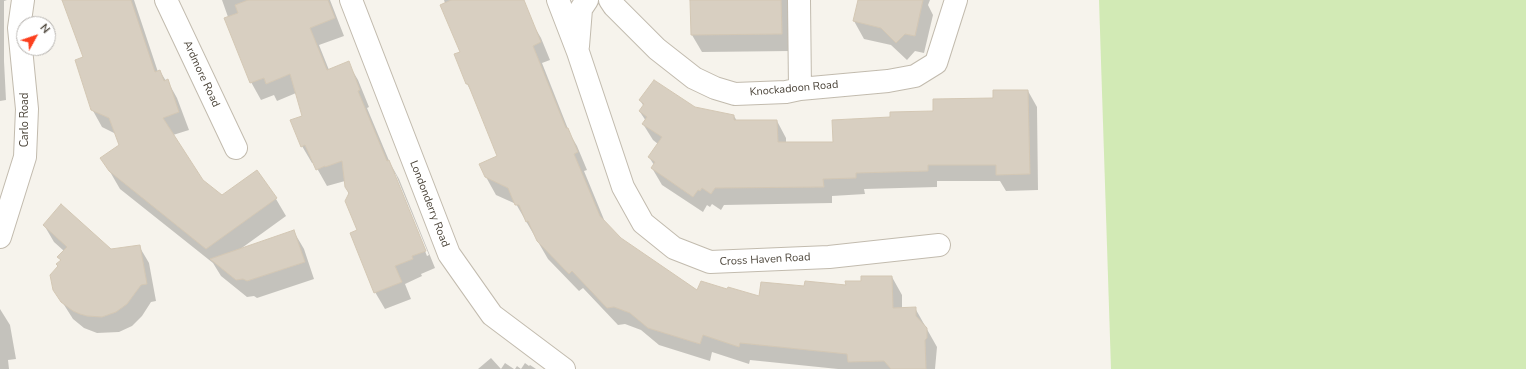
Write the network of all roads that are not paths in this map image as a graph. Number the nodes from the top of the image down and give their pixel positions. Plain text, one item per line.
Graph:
1 (23, 0) edge
2 (166, 0) edge
3 (351, 0) edge
4 (558, 0) edge
5 (587, 0) edge
6 (610, 0) edge
7 (799, 0) edge
8 (956, 0) edge
9 (578, 52) junction
10 (800, 89) junction
11 (236, 148) dead end
12 (0, 237) edge
13 (939, 245) dead end
14 (564, 369) edge

1 - 12 street, Carlo Road
2 - 11 street, Ardmore Road
3 - 14 street, Londonderry Road
4 - 9 street, Cross Haven Road
5 - 9 street, Cross Haven Road
6 - 10 street, Knockadoon Road
7 - 10 street
8 - 10 street, Knockadoon Road
9 - 13 street, Cross Haven Road

